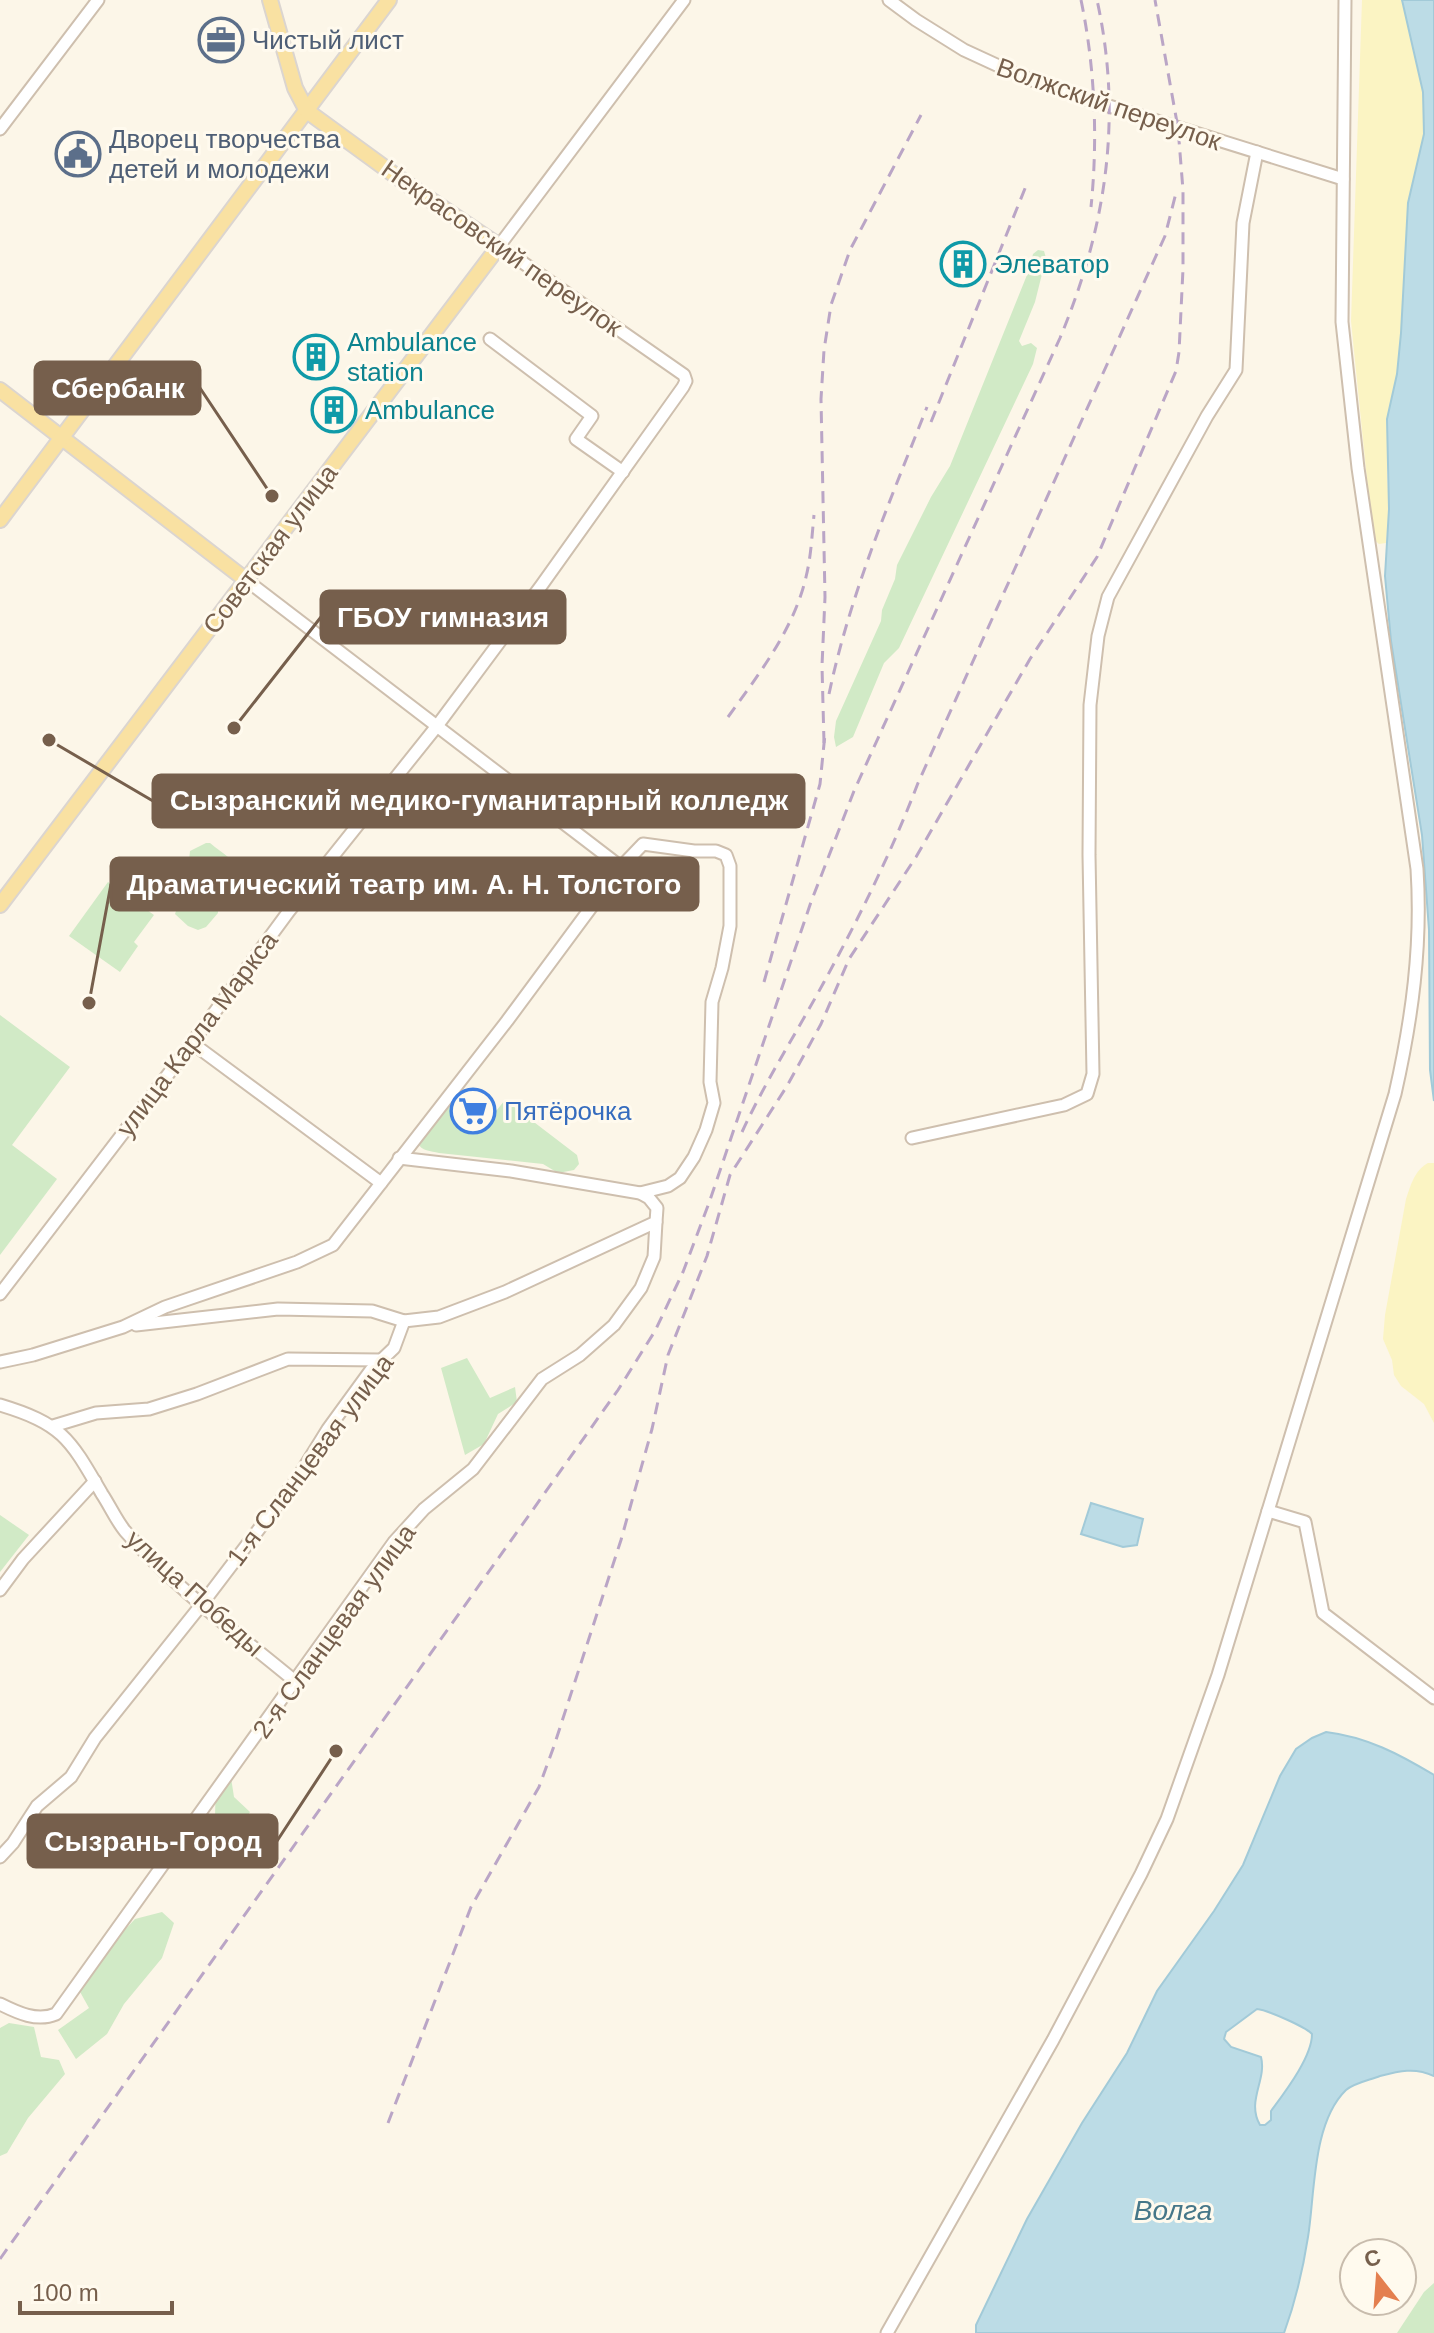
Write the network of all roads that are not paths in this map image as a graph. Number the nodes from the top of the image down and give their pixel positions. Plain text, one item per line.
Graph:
1 (98, 0) edge
2 (270, 0) edge
3 (389, 0) edge
4 (684, 0) edge
5 (889, 0) edge
6 (1345, 0) edge
7 (307, 111) junction
8 (0, 129) edge
9 (1257, 152) junction
10 (1343, 179) junction
11 (499, 246) junction
12 (490, 339) dead end
13 (0, 390) edge
14 (681, 391) joint
15 (61, 438) junction
16 (623, 472) junction
17 (0, 520) edge
18 (246, 580) junction
19 (437, 726) junction
20 (621, 867) junction
21 (0, 905) edge
22 (192, 1043) junction
23 (912, 1138) dead end
24 (399, 1158) junction
25 (381, 1183) junction
26 (640, 1193) junction
27 (656, 1222) junction
28 (0, 1294) edge
29 (404, 1321) junction
30 (123, 1327) junction
31 (381, 1360) junction
32 (0, 1362) edge
33 (0, 1405) edge
34 (53, 1426) junction
35 (95, 1481) junction
36 (1268, 1511) junction
37 (0, 1590) edge
38 (202, 1604) junction
39 (296, 1682) junction
40 (1434, 1698) edge
41 (0, 1857) edge
42 (0, 2004) edge
43 (887, 2333) edge

1 - 8 street
2 - 7 main road
3 - 7 main road
4 - 11 street, Советская улица
5 - 9 street, Волжский переулок
6 - 10 street
7 - 11 main road, Некрасовский переулок
7 - 15 main road
9 - 10 street, Волжский переулок
9 - 23 street
10 - 36 street
11 - 14 street, Некрасовский переулок
11 - 18 main road, Советская улица
12 - 16 street
13 - 15 main road
14 - 16 street, улица Карла Маркса
15 - 17 main road
15 - 18 main road
16 - 19 street, улица Карла Маркса
18 - 19 street
18 - 21 main road, Советская улица
19 - 20 street
19 - 22 street, улица Карла Маркса
20 - 24 street
20 - 26 street
22 - 25 street
22 - 28 street, улица Карла Маркса
24 - 25 street
24 - 26 street
25 - 30 street
26 - 27 street, 2-я Сланцевая улица
27 - 29 street
27 - 39 street, 2-я Сланцевая улица
29 - 30 street
29 - 31 street, 1-я Сланцевая улица
30 - 32 street
31 - 34 street
31 - 38 street, 1-я Сланцевая улица
33 - 34 street, улица Победы
34 - 35 street, улица Победы
35 - 37 street
35 - 38 street, улица Победы
36 - 40 street
36 - 43 street
38 - 39 street, улица Победы
38 - 41 street, 1-я Сланцевая улица
39 - 42 street, 2-я Сланцевая улица

